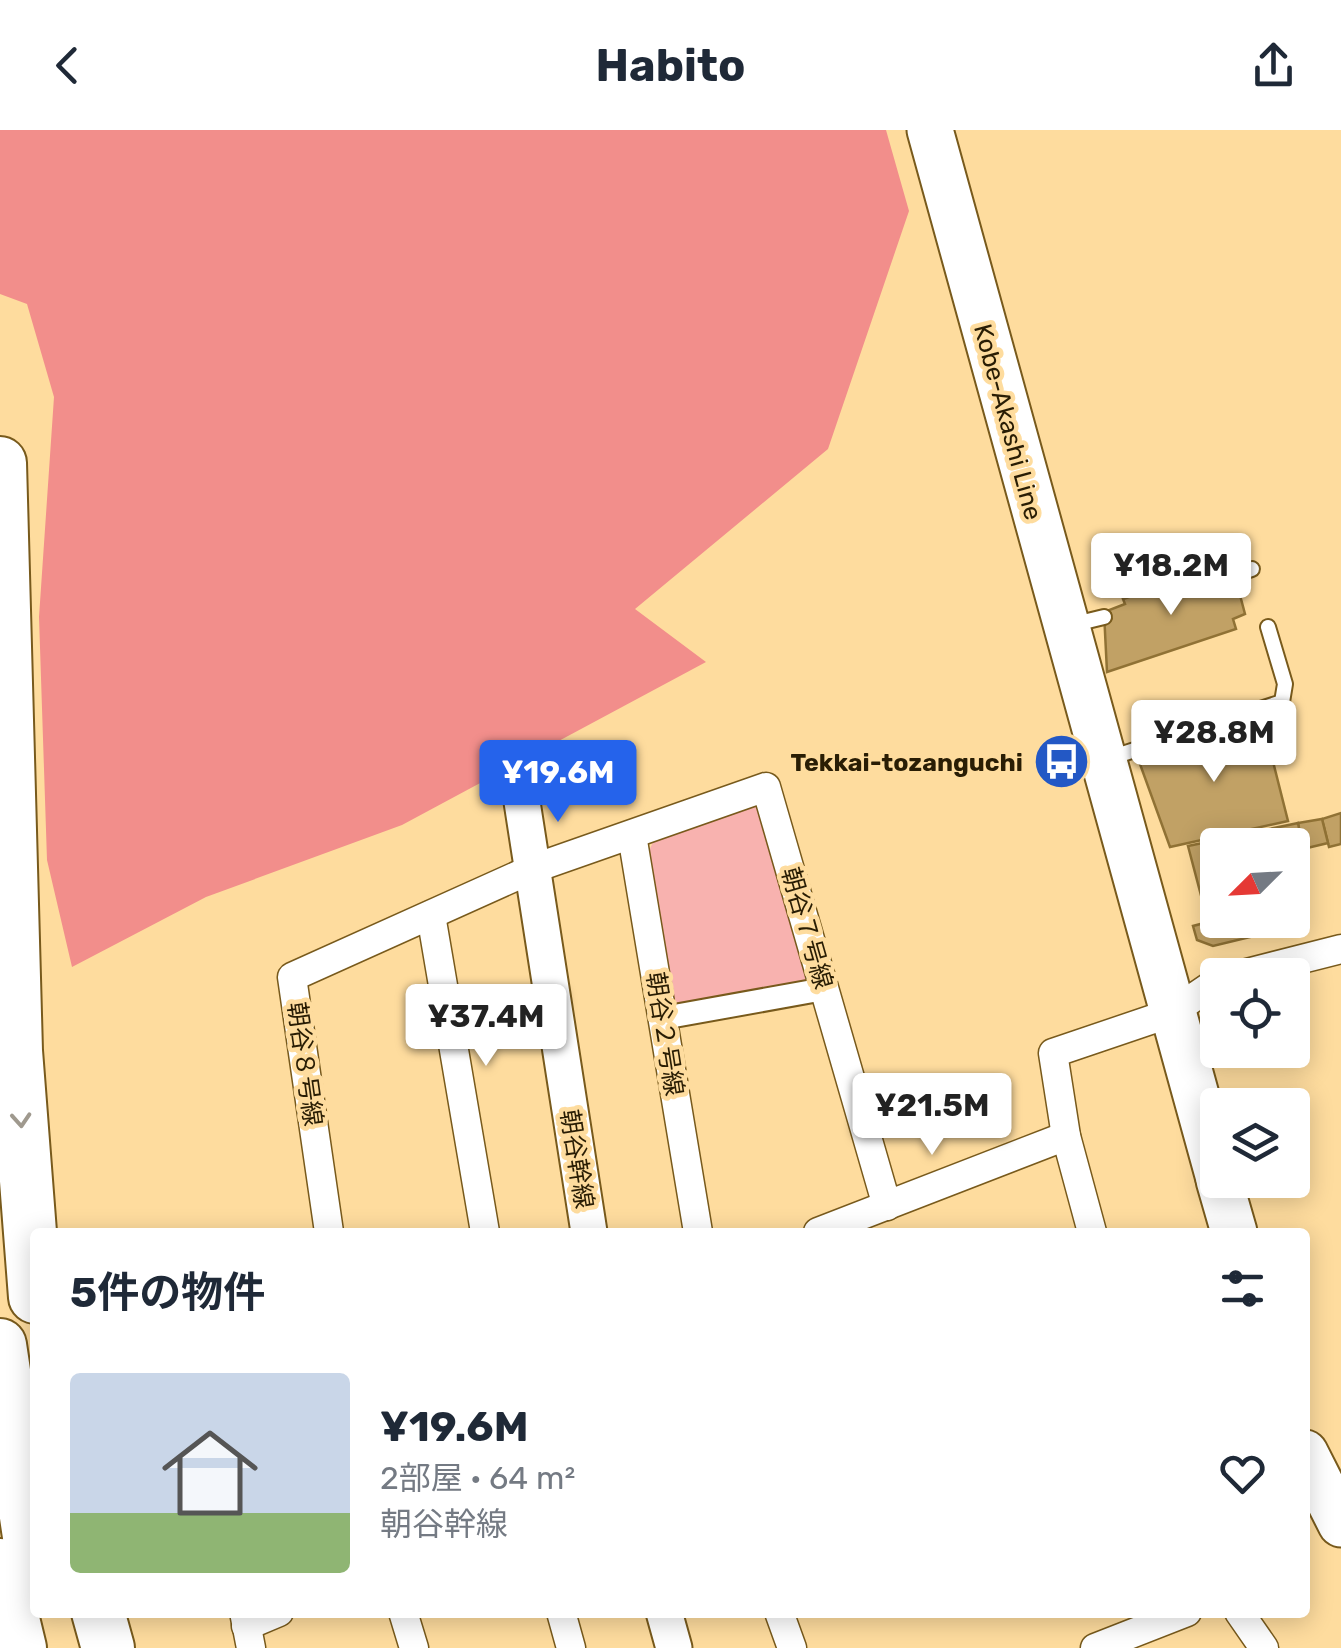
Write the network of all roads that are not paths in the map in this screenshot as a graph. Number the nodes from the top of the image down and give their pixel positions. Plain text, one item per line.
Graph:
1 (930, 130) edge
2 (0, 463) edge
3 (1252, 569) dead end
4 (1223, 578) dead end
5 (1268, 627) dead end
6 (1102, 761) junction
7 (520, 790) dead end
8 (632, 834) junction
9 (532, 869) junction
10 (431, 914) junction
11 (1341, 949) edge
12 (1306, 958) edge
13 (824, 989) junction
14 (1200, 993) edge
15 (1171, 1013) junction
16 (663, 1018) junction
17 (1200, 1115) edge
18 (1066, 1136) junction
19 (1224, 1198) edge
20 (887, 1206) junction
21 (328, 1228) edge
22 (485, 1228) edge
23 (588, 1228) edge
24 (697, 1228) edge
25 (829, 1228) edge
26 (1091, 1228) edge
27 (1233, 1228) edge
28 (30, 1232) edge
29 (0, 1345) edge
30 (1310, 1462) edge
31 (1341, 1524) edge
32 (30, 1543) edge
33 (0, 1566) edge
34 (43, 1618) edge
35 (80, 1618) edge
36 (100, 1618) edge
37 (405, 1618) edge
38 (562, 1618) edge
39 (666, 1618) edge
40 (781, 1618) edge
41 (1172, 1618) edge
42 (1243, 1618) edge
43 (20, 1648) edge
44 (49, 1648) edge
45 (87, 1648) edge
46 (108, 1648) edge
47 (414, 1648) edge
48 (570, 1648) edge
49 (674, 1648) edge
50 (792, 1648) edge
51 (1095, 1648) edge
52 (1264, 1648) edge

1 - 6 main road, Kobe-Akashi Line
2 -> 28 highway
3 - 4 lane
5 - 6 lane
6 - 15 main road, Kobe-Akashi Line
7 - 9 street, 朝谷幹線
8 - 9 street, 朝谷８号線
8 - 13 street, 朝谷７号線
8 - 16 street, 朝谷２号線
9 - 10 street, 朝谷８号線
9 - 23 street, 朝谷幹線
10 - 21 street, 朝谷８号線
10 - 22 street
11 - 12 street
13 - 16 street
13 - 20 street, 朝谷７号線
14 - 15 street
15 - 17 main road, Kobe-Akashi Line
15 - 18 street
16 - 24 street, 朝谷２号線
18 - 20 street
18 - 26 street
19 - 27 main road, Kobe-Akashi Line
20 - 25 street
29 - 32 highway
30 - 31 main road
33 - 43 highway
34 - 44 highway
35 - 45 highway
36 - 46 highway
37 - 47 street
38 - 48 street
39 - 49 street
40 - 50 street
41 - 51 street
42 - 52 street

